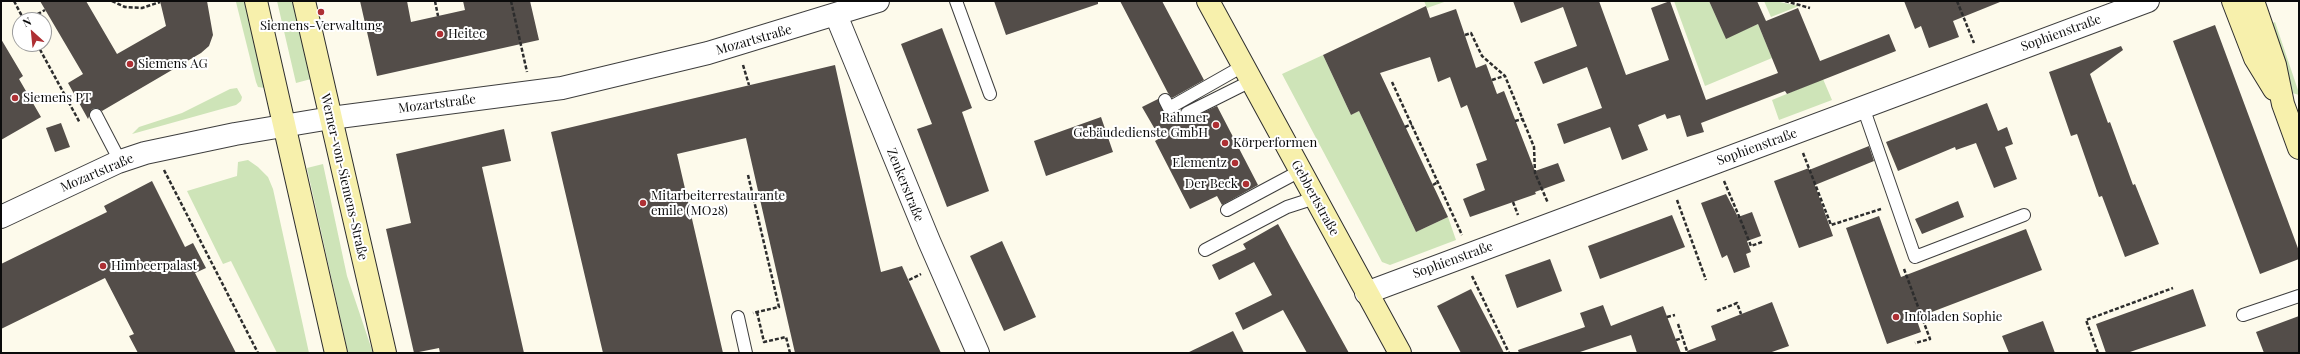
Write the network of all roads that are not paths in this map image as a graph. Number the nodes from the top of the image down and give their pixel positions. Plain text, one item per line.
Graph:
1 (256, 1) edge
2 (304, 1) edge
3 (875, 1) edge
4 (956, 1) edge
5 (1208, 1) edge
6 (2148, 1) edge
7 (2233, 1) edge
8 (2253, 1) edge
9 (836, 15) junction
10 (1247, 74) junction
11 (990, 94) dead end
12 (1165, 100) dead end
13 (2283, 104) junction
14 (1863, 107) junction
15 (1187, 113) dead end
16 (96, 115) dead end
17 (331, 118) junction
18 (284, 126) junction
19 (2299, 148) edge
20 (120, 161) junction
21 (1300, 171) junction
22 (1315, 198) junction
23 (1227, 210) dead end
24 (2024, 215) dead end
25 (1, 217) edge
26 (1205, 250) dead end
27 (1366, 293) junction
28 (2299, 296) edge
29 (2243, 315) dead end
30 (738, 317) road end
31 (336, 353) edge
32 (385, 353) edge
33 (746, 353) edge
34 (978, 353) edge
35 (1400, 353) edge

1 - 18 main road
2 - 17 main road, Werner-von-Siemens-Straße
3 - 9 street, Mozartstraße
4 - 11 lane
5 - 10 main road, Gebbertstraße
6 - 14 street, Sophienstraße
7 - 13 main road
8 - 13 main road
9 - 17 street, Mozartstraße
9 - 34 street, Zenkerstraße
10 - 12 lane
10 - 15 lane
10 - 21 main road, Gebbertstraße
13 - 19 main road
14 - 24 lane
14 - 27 street, Sophienstraße
16 - 20 lane
17 - 18 street, Mozartstraße
17 - 32 main road, Werner-von-Siemens-Straße
18 - 20 street, Mozartstraße
18 - 31 main road
20 - 25 street, Mozartstraße
21 - 22 main road, Gebbertstraße
21 - 23 lane
22 - 26 lane
22 - 27 main road, Gebbertstraße
27 - 35 main road, Gebbertstraße
28 - 29 lane
30 - 33 lane

